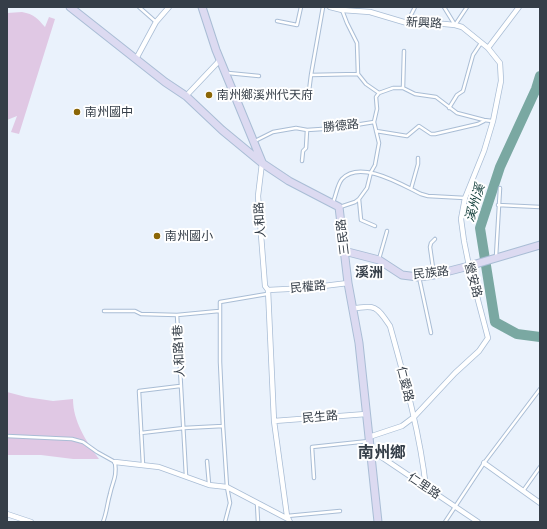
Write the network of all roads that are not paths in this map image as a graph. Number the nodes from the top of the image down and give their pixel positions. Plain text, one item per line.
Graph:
1 (70, 7) edge
2 (139, 7) edge
3 (169, 7) edge
4 (202, 7) edge
5 (301, 7) edge
6 (323, 7) edge
7 (330, 7) edge
8 (368, 7) edge
9 (415, 7) edge
10 (444, 7) edge
11 (467, 7) edge
12 (519, 7) edge
13 (342, 10) junction
14 (370, 12) junction
15 (277, 21) dead end
16 (156, 22) junction
17 (407, 23) junction
18 (455, 25) junction
19 (481, 43) junction
20 (488, 48) junction
21 (404, 51) dead end
22 (136, 58) junction
23 (220, 60) junction
24 (501, 68) joint
25 (225, 72) junction
26 (358, 74) junction
27 (311, 75) junction
28 (259, 76) dead end
29 (403, 88) junction
30 (378, 92) junction
31 (295, 94) dead end
32 (186, 96) junction
33 (449, 108) junction
34 (484, 120) junction
35 (493, 121) junction
36 (374, 122) junction
37 (306, 130) junction
38 (376, 131) junction
39 (253, 142) junction
40 (418, 158) dead end
41 (302, 161) dead end
42 (262, 163) junction
43 (371, 172) junction
44 (500, 188) dead end
45 (411, 189) junction
46 (465, 198) junction
47 (360, 199) junction
48 (498, 205) junction
49 (336, 206) junction
50 (540, 207) edge
51 (375, 226) dead end
52 (387, 231) dead end
53 (435, 239) dead end
54 (540, 245) edge
55 (344, 251) junction
56 (496, 258) junction
57 (379, 260) junction
58 (471, 265) junction
59 (434, 275) junction
60 (418, 277) junction
61 (348, 283) junction
62 (268, 292) junction
63 (352, 309) junction
64 (104, 311) dead end
65 (219, 311) junction
66 (177, 315) junction
67 (431, 333) dead end
68 (180, 386) junction
69 (540, 389) edge
70 (366, 414) junction
71 (414, 417) junction
72 (274, 421) junction
73 (223, 426) junction
74 (184, 428) junction
75 (141, 433) junction
76 (7, 436) edge
77 (369, 439) junction
78 (370, 450) junction
79 (207, 461) dead end
80 (115, 462) junction
81 (484, 463) junction
82 (143, 466) junction
83 (540, 467) edge
84 (186, 477) junction
85 (314, 478) dead end
86 (209, 485) junction
87 (227, 487) junction
88 (426, 488) junction
89 (523, 491) junction
90 (257, 502) junction
91 (540, 503) edge
92 (456, 507) junction
93 (340, 511) dead end
94 (7, 514) edge
95 (289, 519) edge
96 (31, 522) edge
97 (103, 522) edge
98 (225, 522) edge
99 (258, 522) edge
100 (378, 522) edge
101 (445, 522) edge
102 (478, 522) edge

1 - 22 main road
2 - 16 lane
3 - 16 street
4 - 23 main road
5 - 15 lane
6 - 27 lane
7 - 13 street, 新興路
8 - 14 lane
9 - 17 lane
10 - 18 lane
11 - 18 lane
12 - 20 street
13 - 14 street, 新興路
13 - 26 lane
14 - 17 street, 新興路
16 - 22 street
17 - 18 street, 新興路
18 - 19 street, 新興路
19 - 20 street, 新興路
19 - 33 lane
20 - 24 street, 新興路
21 - 29 lane
22 - 32 main road
23 - 25 main road
23 - 32 street
24 - 35 street, 營安路
25 - 28 lane
25 - 39 main road
26 - 27 lane
26 - 30 lane
27 - 31 lane
29 - 30 lane
29 - 33 lane
30 - 36 lane, 勝德路
32 - 42 main road
33 - 34 lane
34 - 35 lane
34 - 38 lane
35 - 46 street, 營安路
36 - 37 lane, 勝德路
36 - 38 lane
37 - 39 lane, 勝德路
37 - 41 lane
38 - 43 lane
39 - 42 main road
40 - 45 lane
42 - 49 main road, 三民路
42 - 62 street, 人和路
43 - 45 lane
43 - 47 lane
43 - 49 lane
44 - 48 lane
45 - 46 lane
46 - 58 street, 營安路
47 - 49 lane
47 - 51 lane
48 - 50 lane
48 - 56 lane
49 - 55 main road, 三民路
52 - 57 lane
53 - 59 lane
54 - 56 main road, 民族路
55 - 57 main road, 民族路
55 - 61 main road, 三民路
56 - 58 main road, 民族路
57 - 60 main road, 民族路
58 - 59 main road, 民族路
58 - 71 street, 營安路
59 - 60 main road, 民族路
60 - 67 lane
61 - 62 street, 民權路
61 - 63 main road, 三民路
62 - 65 lane
62 - 72 street, 人和路
63 - 70 main road, 三民路
63 - 71 street, 仁愛路
64 - 66 lane
65 - 66 lane
65 - 73 lane
66 - 68 lane, 人和路1巷
68 - 74 lane, 人和路1巷
68 - 75 lane, 人和路1巷
69 - 81 lane
70 - 72 street, 民生路
70 - 77 main road, 三民路
71 - 77 street, 營安路
71 - 88 street, 仁愛路
72 - 95 street, 人和路
73 - 74 lane
73 - 87 lane
74 - 75 lane
74 - 84 lane, 人和路1巷
75 - 82 lane, 人和路1巷
76 - 80 lane
77 - 78 main road, 三民路
77 - 85 lane
78 - 88 street, 仁里路
78 - 100 main road, 三民路
79 - 86 lane
80 - 82 street
80 - 97 lane
81 - 89 street
81 - 92 lane
82 - 84 street
83 - 89 lane
84 - 86 street
86 - 87 street
87 - 90 street
87 - 98 lane
88 - 92 street, 仁里路
89 - 91 street
90 - 95 street
90 - 99 lane
92 - 101 lane
92 - 102 street, 仁里路
93 - 95 lane
94 - 96 street

